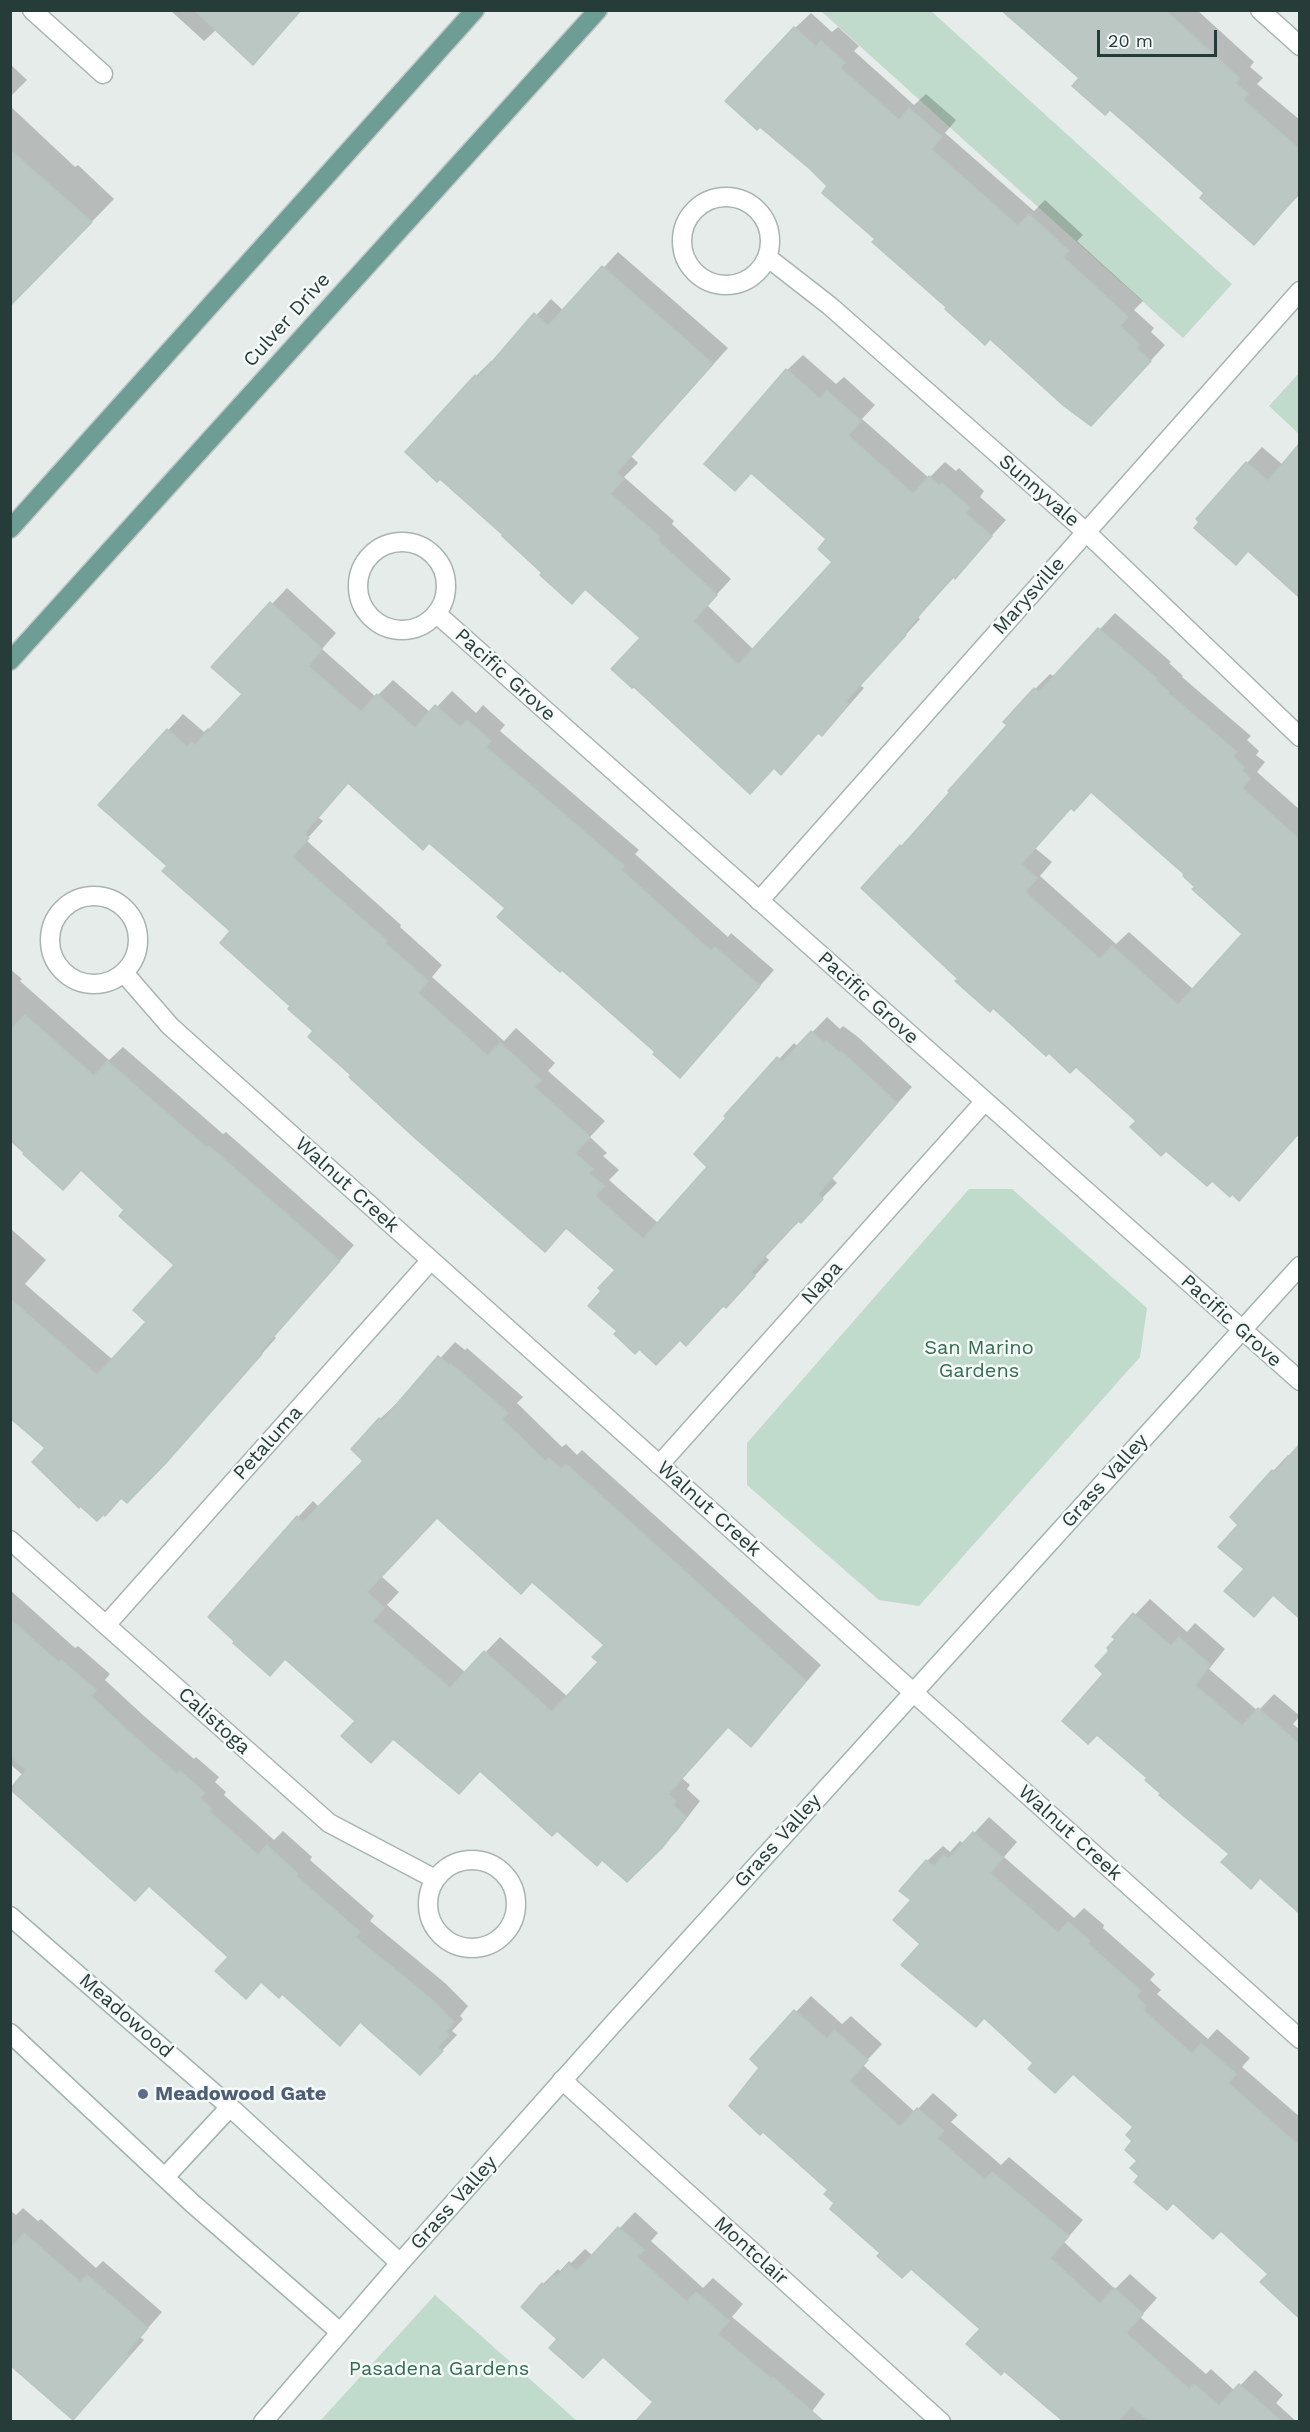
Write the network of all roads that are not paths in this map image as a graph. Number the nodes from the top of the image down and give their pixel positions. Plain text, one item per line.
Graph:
1 (32, 10) edge
2 (475, 10) edge
3 (598, 10) edge
4 (1260, 10) edge
5 (1299, 46) edge
6 (103, 74) dead end
7 (767, 257) junction
8 (1299, 291) edge
9 (10, 529) edge
10 (1086, 532) junction
11 (437, 614) junction
12 (10, 660) edge
13 (1299, 737) edge
14 (759, 901) junction
15 (124, 973) junction
16 (984, 1101) junction
17 (430, 1260) junction
18 (1299, 1266) edge
19 (1243, 1330) junction
20 (1299, 1381) edge
21 (659, 1465) junction
22 (10, 1540) edge
23 (106, 1625) junction
24 (913, 1692) junction
25 (435, 1879) junction
26 (10, 1916) edge
27 (10, 2033) edge
28 (1299, 2039) edge
29 (562, 2080) junction
30 (230, 2107) junction
31 (165, 2177) junction
32 (400, 2263) junction
33 (339, 2332) junction
34 (263, 2421) edge
35 (941, 2421) edge

1 - 6 street
2 - 9 main road
3 - 12 main road, Culver Drive
4 - 5 street
7 - 7 street
7 - 10 street, Sunnyvale
8 - 10 street, Marysville
10 - 13 street, Sunnyvale
10 - 14 street, Marysville
11 - 11 street, Pacific Grove
11 - 14 street, Pacific Grove
14 - 16 street, Pacific Grove
15 - 15 street
15 - 17 street, Walnut Creek
16 - 19 street, Pacific Grove
16 - 21 street, Napa
17 - 21 street, Walnut Creek
17 - 23 street, Petaluma
18 - 19 street, Grass Valley
19 - 20 street, Pacific Grove
19 - 24 street, Grass Valley
21 - 24 street, Walnut Creek
22 - 23 street, Calistoga
23 - 25 street, Calistoga
24 - 28 street, Walnut Creek
24 - 29 street, Grass Valley
25 - 25 street
26 - 30 street, Meadowood
27 - 31 street
29 - 32 street, Grass Valley
29 - 35 street, Montclair
30 - 31 street
30 - 32 street, Meadowood
31 - 33 street
32 - 33 street, Grass Valley
33 - 34 street, Grass Valley

